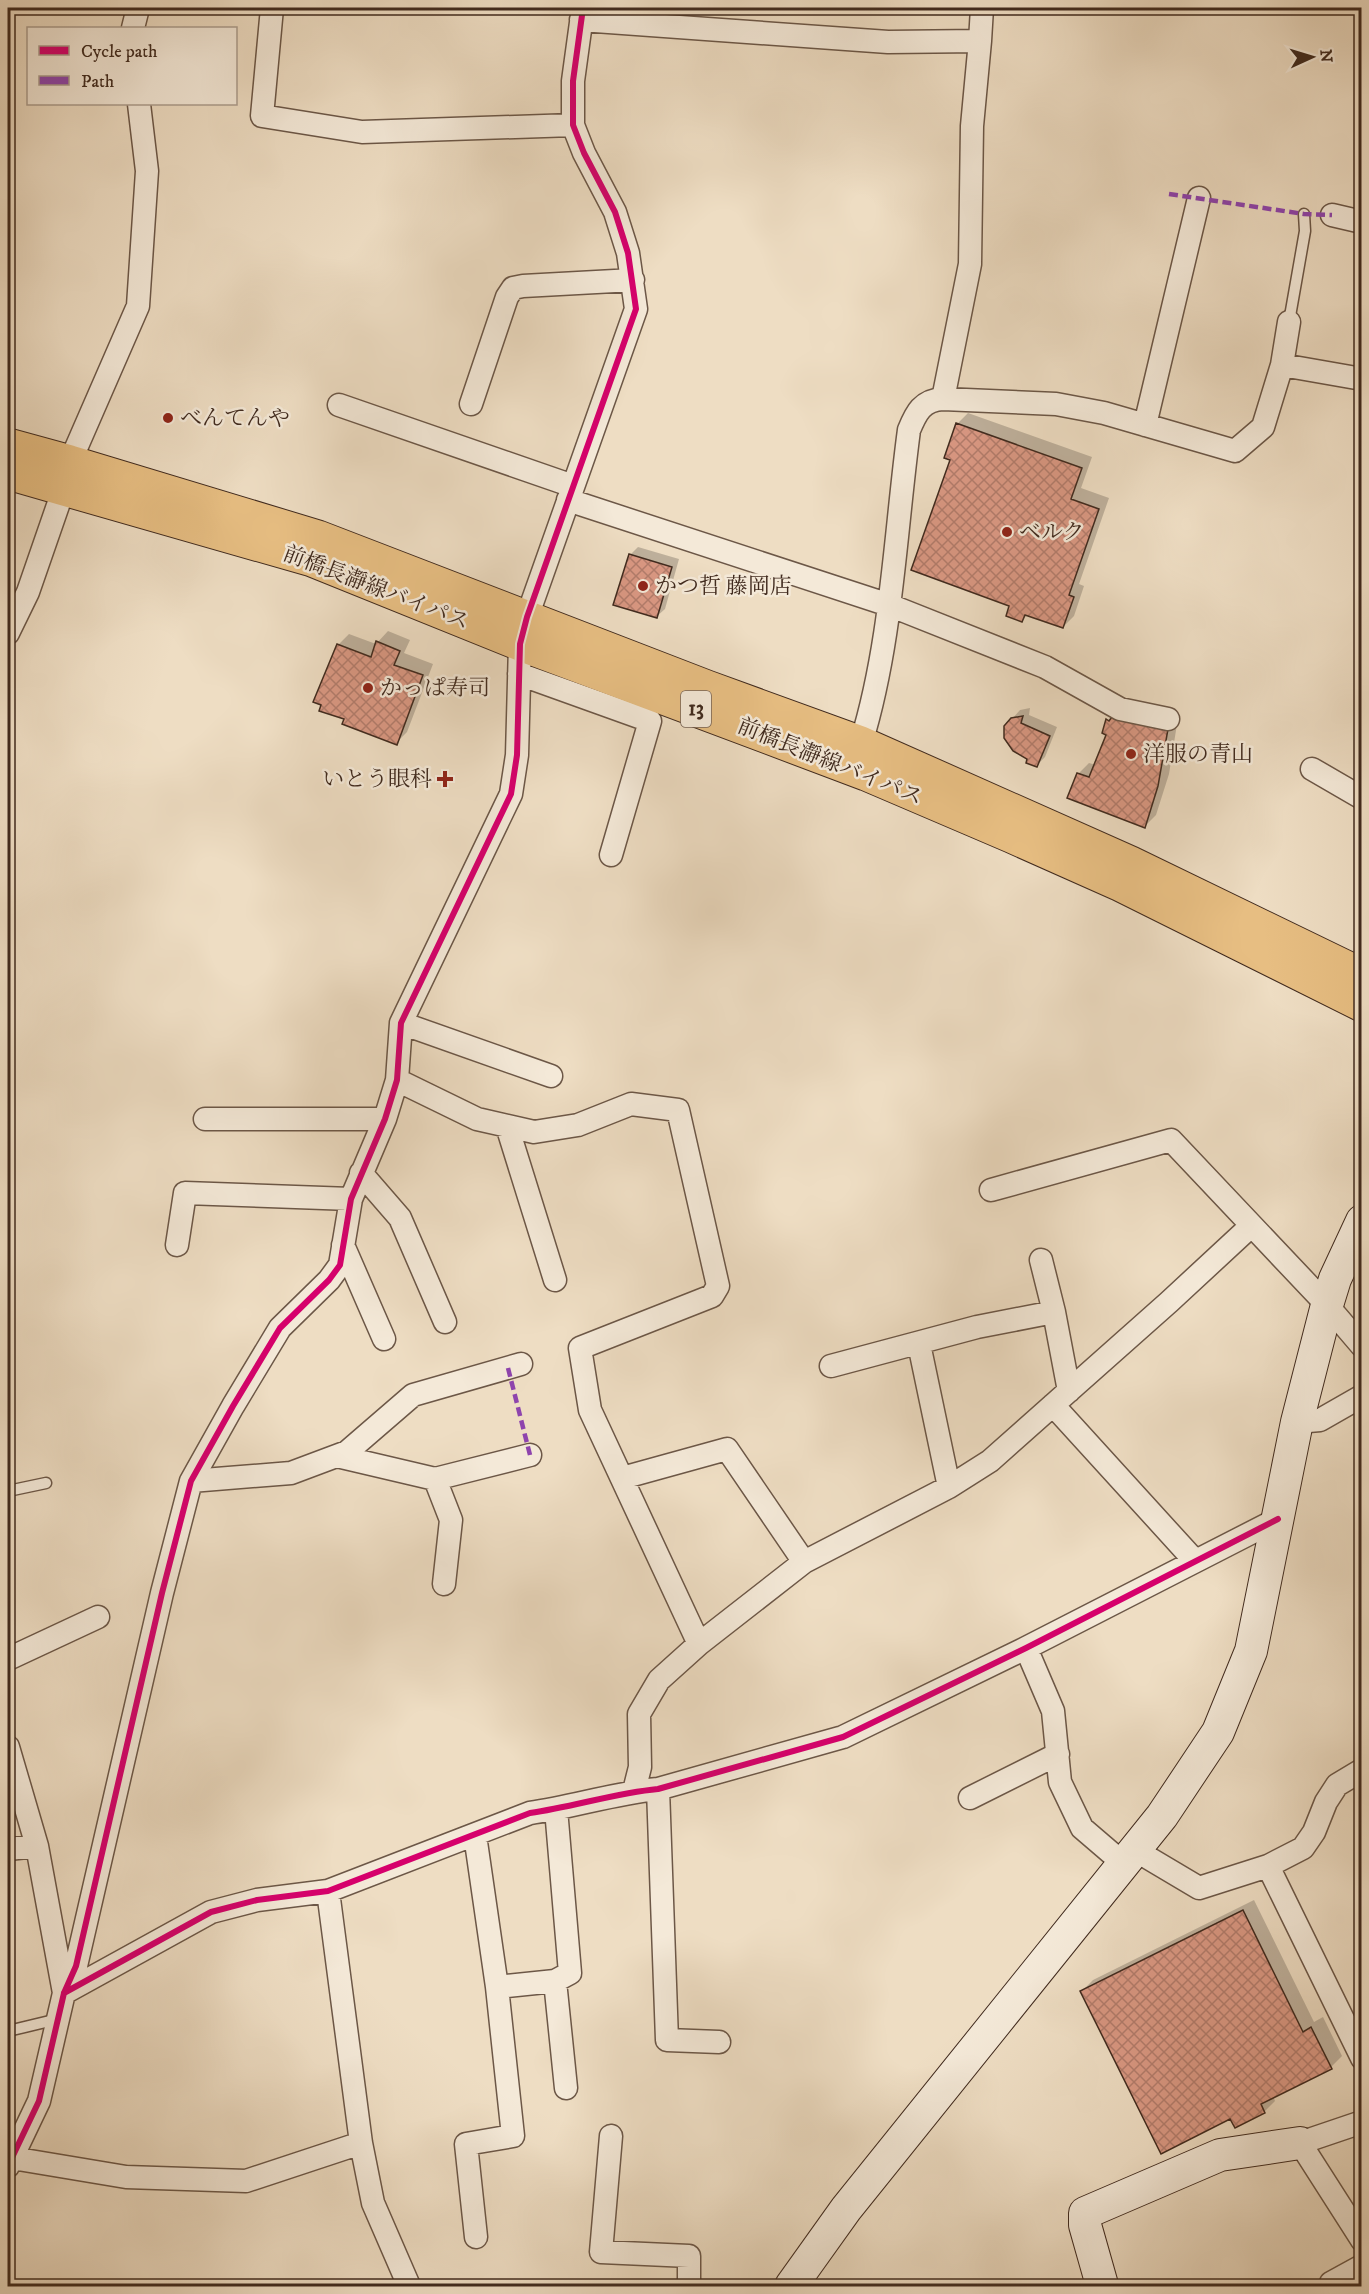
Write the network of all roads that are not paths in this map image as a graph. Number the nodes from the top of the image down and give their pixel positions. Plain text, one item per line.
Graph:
1 (138, 8) edge
2 (272, 8) edge
3 (982, 8) edge
4 (582, 14) edge
5 (133, 27) edge
6 (980, 41) junction
7 (139, 105) edge
8 (573, 125) junction
9 (1199, 198) dead end
10 (1304, 214) dead end
11 (1332, 215) dead end
12 (1362, 222) edge
13 (633, 280) junction
14 (1289, 322) joint
15 (1282, 365) junction
16 (1362, 379) edge
17 (943, 399) junction
18 (471, 404) dead end
19 (339, 405) dead end
20 (1144, 425) junction
21 (8, 445) edge
22 (8, 473) edge
23 (67, 475) junction
24 (571, 493) junction
25 (889, 605) junction
26 (8, 633) edge
27 (522, 645) junction
28 (1168, 719) dead end
29 (861, 743) junction
30 (1311, 769) dead end
31 (1362, 798) edge
32 (611, 855) dead end
33 (1362, 975) edge
34 (1362, 1005) edge
35 (401, 1023) junction
36 (551, 1076) dead end
37 (398, 1080) junction
38 (205, 1119) dead end
39 (385, 1119) junction
40 (507, 1126) junction
41 (361, 1173) junction
42 (991, 1190) dead end
43 (351, 1198) junction
44 (1362, 1221) edge
45 (1251, 1226) junction
46 (177, 1245) dead end
47 (343, 1245) junction
48 (1041, 1260) dead end
49 (555, 1280) dead end
50 (1327, 1305) junction
51 (1054, 1312) junction
52 (445, 1322) dead end
53 (384, 1339) dead end
54 (919, 1344) junction
55 (1362, 1346) edge
56 (521, 1364) dead end
57 (831, 1366) dead end
58 (1362, 1396) edge
59 (1061, 1398) junction
60 (1297, 1422) junction
61 (530, 1455) dead end
62 (337, 1456) junction
63 (622, 1478) junction
64 (435, 1479) junction
65 (191, 1481) junction
66 (46, 1483) dead end
67 (949, 1487) junction
68 (8, 1491) edge
69 (1278, 1519) junction
70 (1195, 1561) junction
71 (804, 1562) junction
72 (444, 1584) dead end
73 (98, 1617) dead end
74 (699, 1644) junction
75 (1026, 1647) junction
76 (8, 1659) edge
77 (8, 1747) edge
78 (1058, 1754) junction
79 (1362, 1770) edge
80 (658, 1789) junction
81 (634, 1791) junction
82 (970, 1798) dead end
83 (556, 1809) junction
84 (475, 1835) junction
85 (37, 1846) junction
86 (8, 1849) edge
87 (1129, 1857) junction
88 (1268, 1866) junction
89 (328, 1891) junction
90 (555, 1981) junction
91 (496, 1987) junction
92 (64, 1993) junction
93 (58, 2019) junction
94 (8, 2031) edge
95 (719, 2042) dead end
96 (1362, 2058) edge
97 (566, 2088) dead end
98 (1362, 2121) edge
99 (611, 2136) dead end
100 (361, 2143) junction
101 (1300, 2143) junction
102 (10, 2162) edge
103 (476, 2237) dead end
104 (1362, 2240) edge
105 (1362, 2266) edge
106 (410, 2286) edge
107 (689, 2286) edge
108 (791, 2286) edge
109 (1101, 2286) edge
110 (1333, 2286) edge

1 - 5 street
2 - 8 street
3 - 6 street
4 - 6 street
4 - 8 street
6 - 17 street
7 - 23 street
8 - 13 street
9 - 20 street
10 - 14 lane
11 - 12 street
13 - 18 street
13 - 24 street
14 - 15 street
15 - 16 street
15 - 20 street
17 - 20 street
17 - 25 street
19 - 24 street
21 - 23 main road, 前橋長瀞線バイパス / 13
22 - 23 main road, 前橋長瀞線バイパス / 13
23 - 26 street
23 - 27 main road, 前橋長瀞線バイパス / 13
24 - 25 street
24 - 27 street
25 - 28 street
25 - 29 street
27 - 29 main road, 前橋長瀞線バイパス / 13
27 - 32 street
27 - 34 main road, 前橋長瀞線バイパス / 13
27 - 35 street
29 - 33 main road, 前橋長瀞線バイパス / 13
30 - 31 street
35 - 36 street
35 - 37 street
37 - 39 street
37 - 40 street
38 - 39 street
39 - 41 street
40 - 49 street
40 - 63 street
41 - 43 street
41 - 52 street
42 - 45 street
43 - 46 street
43 - 47 street
44 - 50 street
45 - 50 street
45 - 59 street
47 - 53 street
47 - 65 street
48 - 51 street
50 - 55 street
50 - 60 street
51 - 54 street
51 - 59 street
54 - 57 street
54 - 67 street
56 - 62 street
58 - 60 street
59 - 67 street
59 - 70 street
60 - 69 street
61 - 64 street
62 - 64 street
62 - 65 street
63 - 71 street
63 - 74 street
64 - 72 street
65 - 92 street
66 - 68 lane
67 - 71 street
69 - 70 street
69 - 87 street
70 - 75 street
71 - 74 street
73 - 76 street
74 - 81 street
75 - 78 street
75 - 80 street
77 - 85 street
78 - 82 street
78 - 87 street
79 - 88 street
80 - 81 street
80 - 95 street
81 - 83 street
83 - 84 street
83 - 90 street
84 - 89 street
84 - 91 street
85 - 86 street
85 - 92 street
87 - 88 street
87 - 108 street
88 - 96 street
89 - 92 street
89 - 100 street
90 - 91 street
90 - 97 street
91 - 103 street
92 - 93 street
93 - 94 lane
93 - 102 street
98 - 101 street
99 - 107 street
100 - 102 street
100 - 106 street
101 - 104 street
101 - 109 street
105 - 110 street

